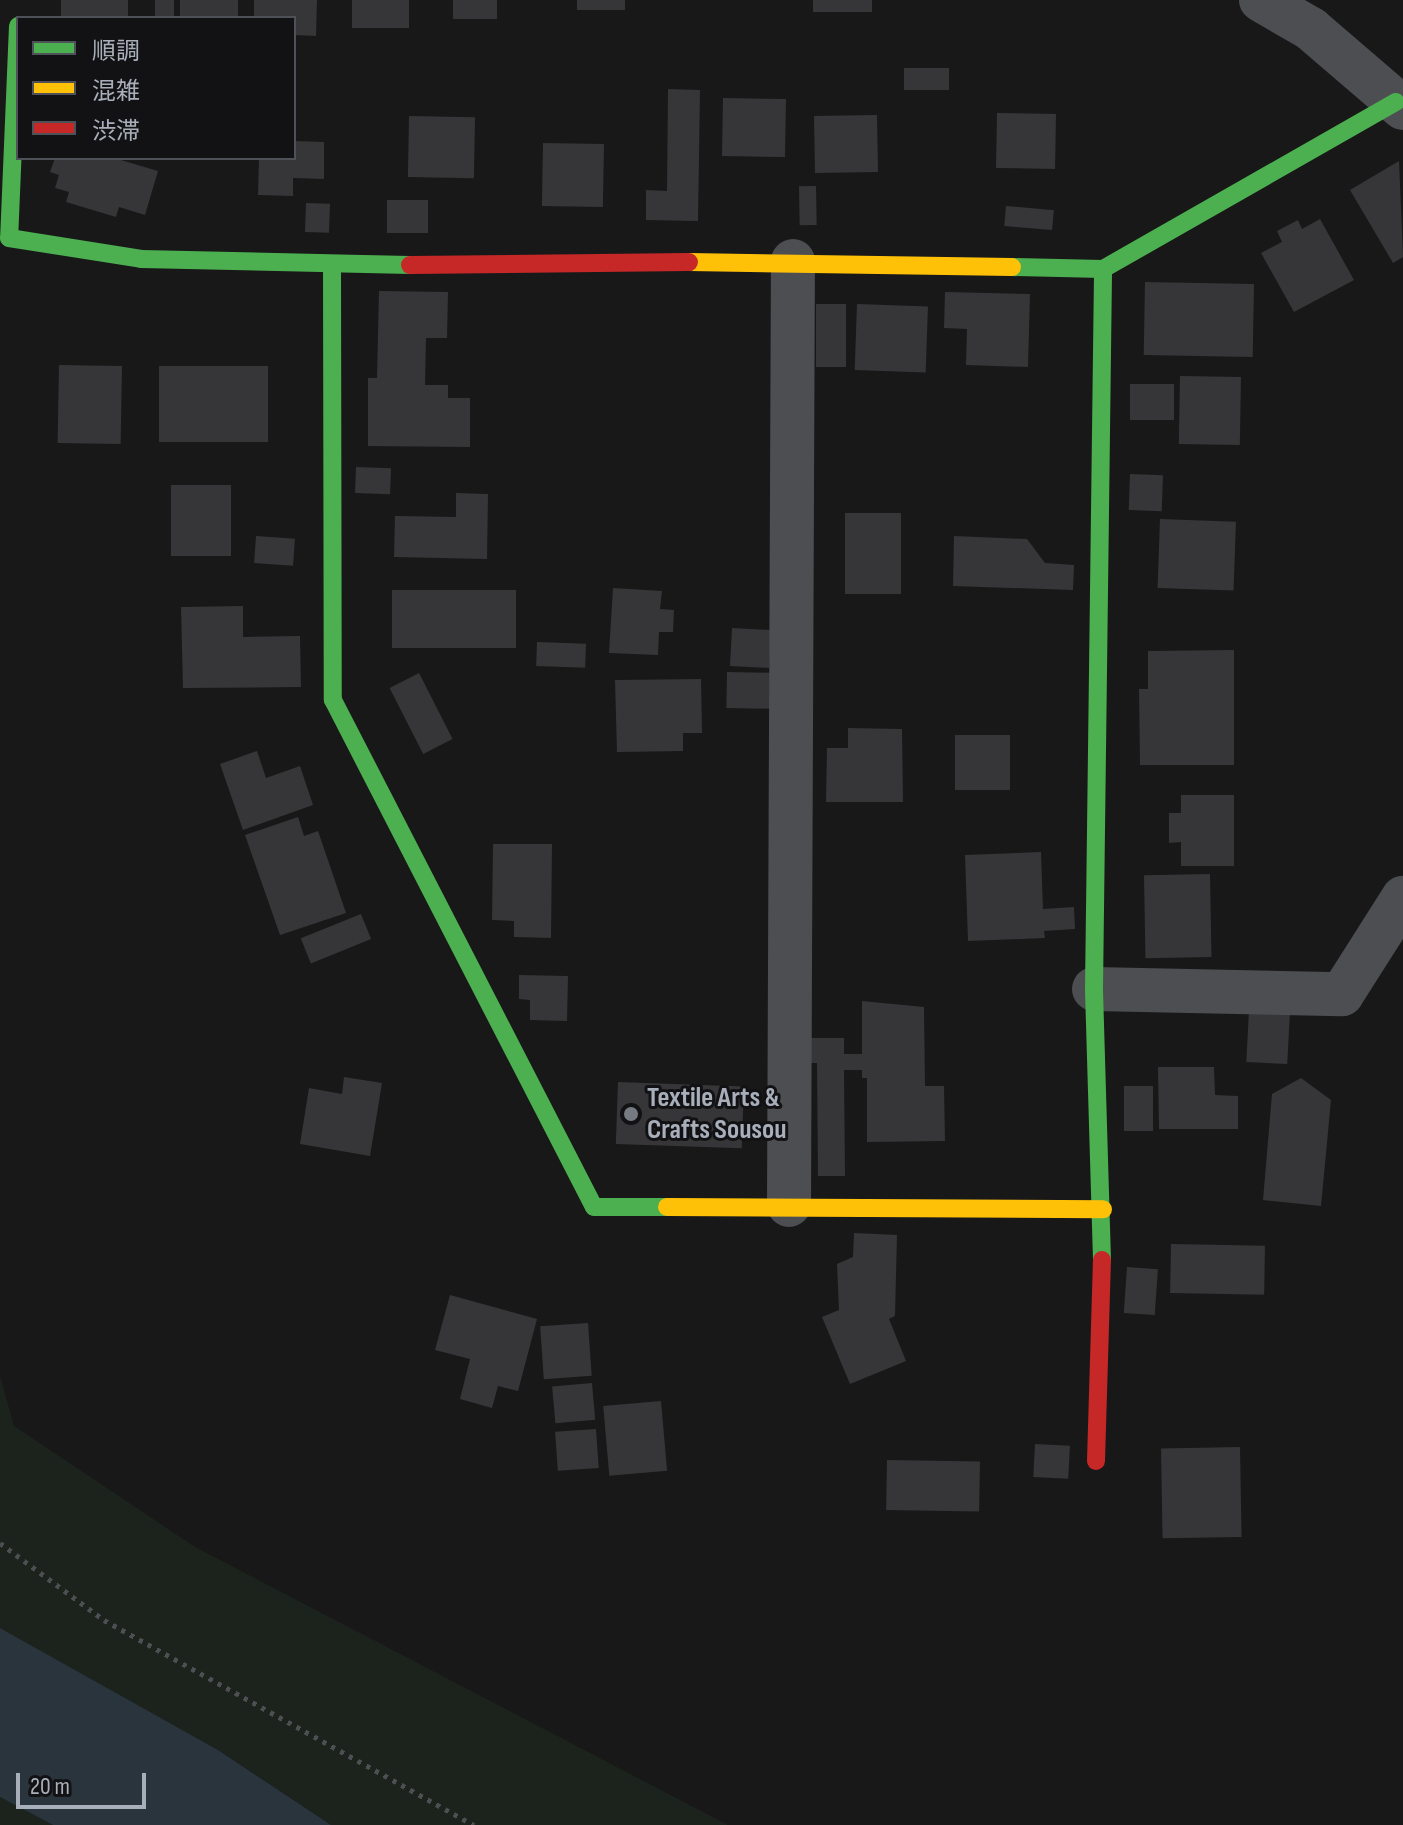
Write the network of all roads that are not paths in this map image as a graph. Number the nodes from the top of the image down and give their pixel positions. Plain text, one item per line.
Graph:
1 (1261, 0) edge
2 (16, 56) edge
3 (1400, 105) edge
4 (4, 236) edge
5 (793, 261) junction
6 (332, 266) junction
7 (1103, 269) junction
8 (1403, 898) edge
9 (1094, 989) junction
10 (789, 1205) junction
11 (1103, 1209) junction
12 (1096, 1461) dead end

1 - 3 street
2 - 4 street
3 - 7 street
4 - 6 street
5 - 6 street
5 - 7 street
5 - 10 street
6 - 10 street
7 - 9 street
8 - 9 street
9 - 11 street
10 - 11 street
11 - 12 street

